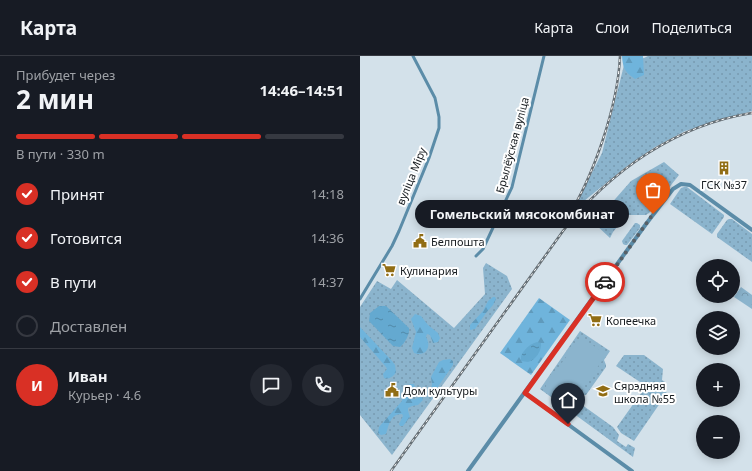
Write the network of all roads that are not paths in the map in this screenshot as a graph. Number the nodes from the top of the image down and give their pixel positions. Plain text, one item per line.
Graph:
1 (413, 56) edge
2 (544, 56) edge
3 (752, 230) edge
4 (476, 256) dead end
5 (360, 298) edge
6 (525, 393) junction
7 (468, 471) edge
8 (632, 471) edge

1 - 5 street, вуліца Міру
2 - 4 street, Брылёўская вуліца
3 - 6 street
6 - 7 street
6 - 8 street

